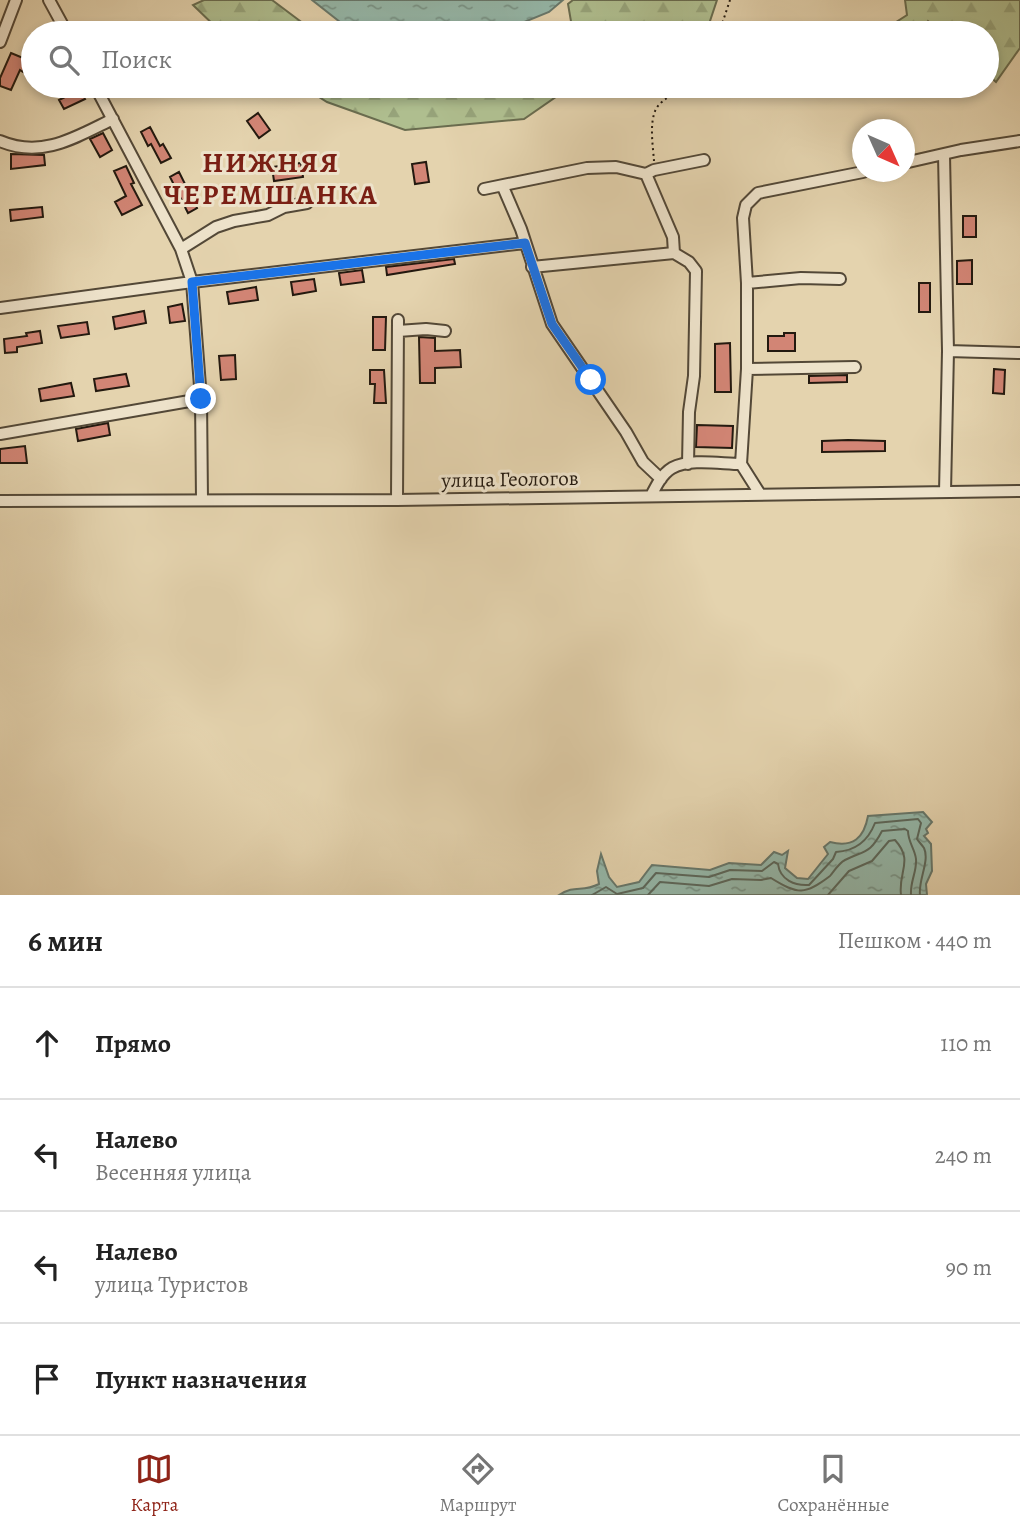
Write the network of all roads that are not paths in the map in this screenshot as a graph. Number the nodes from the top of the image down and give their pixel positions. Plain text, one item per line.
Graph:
1 (16, 0) edge
2 (49, 0) edge
3 (60, 21) edge
4 (0, 41) edge
5 (102, 98) edge
6 (113, 119) junction
7 (0, 141) edge
8 (1020, 141) edge
9 (944, 155) junction
10 (704, 160) dead end
11 (915, 161) edge
12 (650, 172) junction
13 (852, 174) edge
14 (503, 187) junction
15 (484, 189) dead end
16 (307, 203) dead end
17 (525, 243) junction
18 (181, 249) junction
19 (674, 253) junction
20 (532, 267) junction
21 (840, 279) dead end
22 (192, 282) junction
23 (747, 283) junction
24 (0, 308) edge
25 (445, 331) dead end
26 (948, 351) junction
27 (1020, 353) edge
28 (855, 368) dead end
29 (747, 369) junction
30 (201, 399) junction
31 (0, 434) edge
32 (688, 464) junction
33 (741, 464) junction
34 (661, 479) junction
35 (1020, 491) edge
36 (946, 492) junction
37 (760, 494) junction
38 (651, 496) junction
39 (202, 500) junction
40 (397, 500) junction
41 (0, 501) edge

1 - 4 street
2 - 3 street
5 - 6 street
6 - 7 street
6 - 18 street
8 - 9 street
9 - 11 street
9 - 26 street
10 - 12 street
12 - 14 street
12 - 19 street
13 - 23 street
14 - 15 street
14 - 17 street
16 - 18 street
17 - 20 street
17 - 22 street
18 - 22 street
19 - 20 street
19 - 32 street
20 - 34 street
21 - 23 street
22 - 24 street
22 - 30 street
23 - 29 street
25 - 40 street
26 - 27 street
26 - 36 street
28 - 29 street
29 - 33 street
30 - 31 street
30 - 39 street
32 - 33 street
32 - 34 street
33 - 37 street
34 - 38 street
35 - 36 street, улица Геологов
36 - 37 street, улица Геологов
37 - 38 street, улица Геологов
38 - 40 street, улица Геологов
39 - 40 street, улица Геологов
39 - 41 street, улица Геологов

